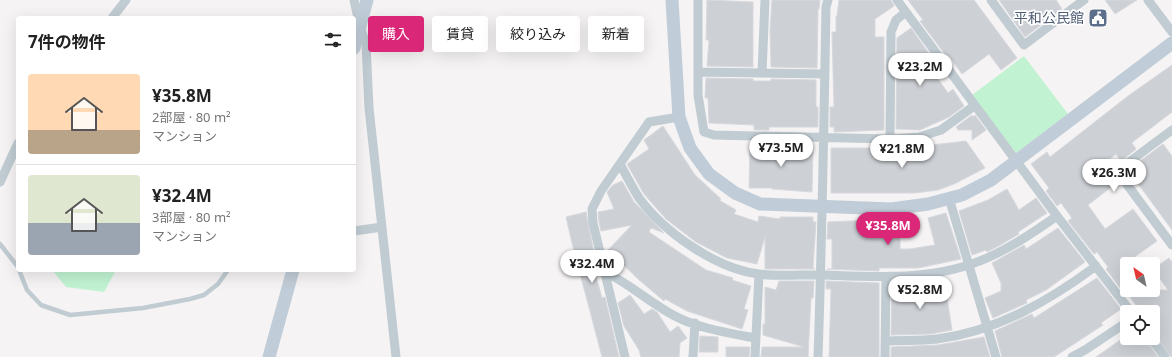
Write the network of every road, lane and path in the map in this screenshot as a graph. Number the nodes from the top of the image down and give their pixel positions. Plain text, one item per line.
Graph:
1 (126, 0) edge
2 (354, 0) edge
3 (367, 0) edge
4 (672, 0) edge
5 (698, 0) edge
6 (765, 0) edge
7 (828, 0) edge
8 (896, 0) edge
9 (991, 0) edge
10 (1084, 0) edge
11 (1148, 0) edge
12 (1072, 4) edge
13 (906, 12) junction
14 (114, 16) edge
15 (360, 27) junction
16 (1172, 32) edge
17 (356, 41) edge
18 (1172, 44) edge
19 (698, 72) junction
20 (762, 73) junction
21 (825, 74) junction
22 (974, 106) junction
23 (679, 117) junction
24 (1171, 134) edge
25 (824, 138) junction
26 (890, 139) junction
27 (16, 147) edge
28 (1016, 160) junction
29 (620, 164) junction
30 (0, 182) edge
31 (950, 198) junction
32 (821, 206) junction
33 (1057, 216) junction
34 (382, 227) junction
35 (356, 231) edge
36 (0, 244) edge
37 (1172, 245) edge
38 (16, 264) edge
39 (968, 265) junction
40 (1096, 266) junction
41 (20, 272) edge
42 (227, 272) edge
43 (292, 272) edge
44 (605, 272) junction
45 (759, 274) junction
46 (821, 275) junction
47 (886, 278) junction
48 (1126, 305) edge
49 (695, 323) junction
50 (986, 327) junction
51 (1120, 327) edge
52 (755, 338) junction
53 (886, 341) junction
54 (1156, 345) edge
55 (269, 357) edge
56 (396, 357) edge
57 (626, 357) edge
58 (693, 357) edge
59 (755, 357) edge
60 (818, 357) edge
61 (885, 357) edge
62 (996, 357) edge
63 (1072, 357) edge
64 (1165, 357) edge

1 - 14 street
2 - 15 street
3 - 15 street
4 - 23 street
5 - 19 street
6 - 20 street
7 - 21 street
8 - 13 street
9 - 12 street
10 - 12 street
11 - 16 street
13 - 22 street
13 - 26 street
15 - 17 street
15 - 34 street
18 - 28 street
19 - 20 street
19 - 25 street
20 - 21 street
21 - 25 street
22 - 26 street
22 - 28 street
23 - 29 street
23 - 32 street
24 - 37 street
25 - 26 street
25 - 32 street
27 - 30 street
28 - 31 street
28 - 33 street
29 - 44 street
29 - 45 street
31 - 32 street
31 - 39 street
32 - 46 street
33 - 39 street
33 - 40 street
34 - 35 street
34 - 56 street
36 - 38 lane
39 - 47 street
39 - 50 street
40 - 48 street
40 - 50 street
41 - 42 lane
43 - 55 street
44 - 49 street
44 - 57 street
45 - 46 street
45 - 52 street
46 - 47 street
46 - 60 street
47 - 53 street
49 - 52 street
49 - 58 street
50 - 53 street
50 - 62 street
51 - 63 street
52 - 59 street
53 - 61 street
54 - 64 street

